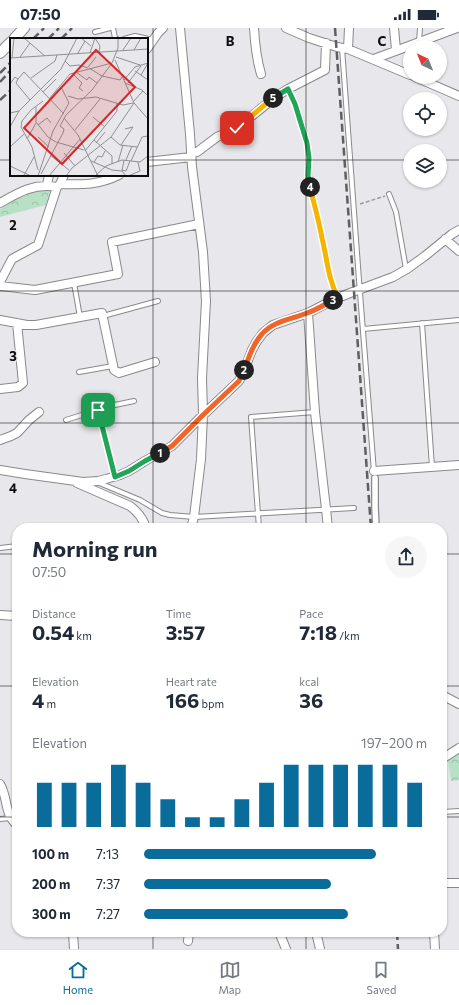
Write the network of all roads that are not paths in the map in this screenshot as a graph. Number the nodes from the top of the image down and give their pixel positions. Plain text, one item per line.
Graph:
1 (24, 28) edge
2 (111, 28) edge
3 (162, 28) edge
4 (180, 28) edge
5 (254, 28) edge
6 (286, 28) edge
7 (309, 28) edge
8 (349, 28) edge
9 (394, 28) edge
10 (420, 28) edge
11 (457, 28) edge
12 (95, 32) dead end
13 (15, 38) edge
14 (115, 38) edge
15 (128, 38) edge
16 (144, 38) edge
17 (309, 38) junction
18 (148, 39) edge
19 (153, 40) junction
20 (419, 40) edge
21 (424, 40) edge
22 (10, 43) edge
23 (326, 43) junction
24 (148, 47) edge
25 (345, 48) junction
26 (403, 48) edge
27 (396, 50) junction
28 (0, 53) edge
29 (374, 59) junction
30 (403, 72) edge
31 (261, 74) dead end
32 (431, 84) edge
33 (288, 89) junction
34 (459, 96) edge
35 (191, 155) junction
36 (148, 162) edge
37 (49, 176) edge
38 (63, 176) edge
39 (117, 176) edge
40 (47, 185) junction
41 (58, 185) junction
42 (389, 194) road end
43 (0, 204) edge
44 (199, 224) junction
45 (459, 230) edge
46 (445, 239) junction
47 (459, 252) edge
48 (406, 269) junction
49 (0, 282) edge
50 (74, 283) junction
51 (0, 286) edge
52 (360, 289) junction
53 (338, 298) junction
54 (158, 301) dead end
55 (308, 313) junction
56 (103, 316) junction
57 (80, 317) junction
58 (0, 320) edge
59 (459, 320) edge
60 (17, 323) junction
61 (422, 323) junction
62 (363, 329) junction
63 (155, 362) dead end
64 (113, 366) junction
65 (79, 372) dead end
66 (0, 389) edge
67 (134, 401) dead end
68 (98, 410) junction
69 (39, 412) dead end
70 (315, 412) junction
71 (203, 415) junction
72 (66, 420) dead end
73 (0, 440) edge
74 (459, 465) edge
75 (432, 467) junction
76 (0, 470) edge
77 (375, 474) junction
78 (115, 477) junction
79 (73, 481) junction
80 (94, 482) junction
81 (354, 508) dead end
82 (326, 509) junction
83 (258, 513) junction
84 (194, 517) junction
85 (144, 523) edge
86 (192, 523) edge
87 (259, 523) edge
88 (327, 523) edge
89 (376, 523) edge
90 (12, 547) edge
91 (0, 548) edge
92 (0, 615) edge
93 (12, 616) edge
94 (447, 698) edge
95 (459, 704) edge
96 (459, 748) edge
97 (447, 756) edge
98 (0, 784) edge
99 (459, 811) edge
100 (447, 812) edge
101 (10, 818) junction
102 (0, 819) edge
103 (12, 821) edge
104 (447, 883) edge
105 (459, 883) edge
106 (73, 937) edge
107 (188, 937) edge
108 (281, 937) edge
109 (317, 937) edge
110 (435, 937) edge
111 (188, 941) dead end
112 (74, 949) edge
113 (286, 949) edge
114 (320, 949) edge
115 (436, 949) edge

1 - 13 street
2 - 12 lane
2 - 14 lane
3 - 19 street
4 - 35 street
5 - 31 street
6 - 17 street
7 - 17 street
8 - 25 street
9 - 27 street
10 - 20 lane
11 - 21 street
15 - 16 lane
17 - 23 street
18 - 19 lane
19 - 24 street
22 - 28 street
23 - 25 street
23 - 33 street
25 - 29 street
25 - 52 lane
26 - 27 street
27 - 29 street
29 - 30 street
32 - 34 street
33 - 35 street
33 - 53 lane
35 - 36 street
35 - 44 street
37 - 40 street
38 - 41 street
39 - 41 street
40 - 41 street
40 - 43 street
41 - 49 street
42 - 48 lane
44 - 50 street
44 - 71 street
45 - 46 street
46 - 47 street
46 - 48 street
48 - 52 street
50 - 51 street
50 - 57 lane
52 - 53 street
52 - 62 lane
53 - 55 street
54 - 56 lane
55 - 70 street
55 - 71 street
56 - 57 street
56 - 64 street
57 - 60 street
58 - 60 street
59 - 61 lane
60 - 66 street
61 - 62 lane
61 - 75 lane
62 - 77 lane
63 - 64 street
64 - 65 lane
67 - 68 lane
68 - 72 lane
68 - 78 lane
69 - 73 street
70 - 82 street
70 - 83 lane
71 - 78 street
71 - 84 street
74 - 75 street
75 - 77 street
76 - 79 street
77 - 89 street
78 - 80 street
79 - 80 street
79 - 85 street
80 - 84 lane
81 - 82 lane
82 - 83 lane
82 - 88 street
83 - 84 lane
83 - 87 lane
84 - 86 street
90 - 91 lane
92 - 93 street
94 - 95 street
96 - 97 street
98 - 101 street
99 - 100 lane
101 - 102 lane
101 - 103 street
104 - 105 street
106 - 112 street
107 - 111 street
108 - 113 street
109 - 114 street
110 - 115 street

